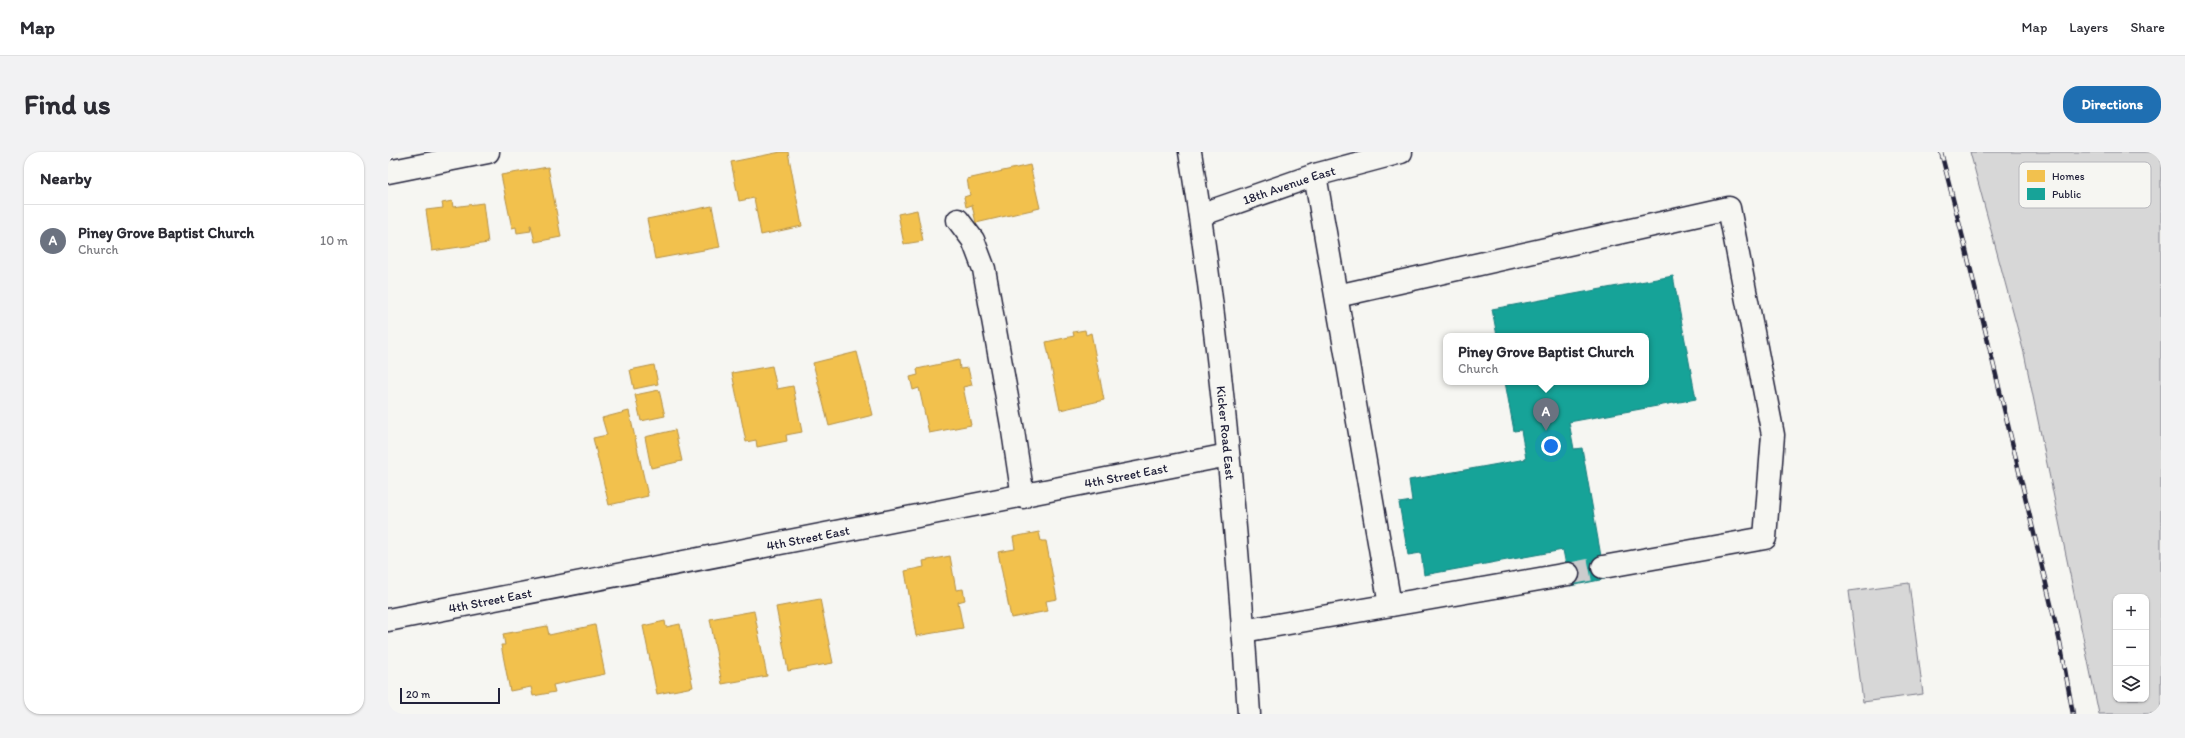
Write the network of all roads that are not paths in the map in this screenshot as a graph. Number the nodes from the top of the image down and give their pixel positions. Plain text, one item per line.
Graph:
1 (488, 152) edge
2 (1190, 152) edge
3 (1401, 152) edge
4 (388, 172) edge
5 (1315, 175) junction
6 (1200, 214) junction
7 (958, 220) dead end
8 (1336, 296) junction
9 (1228, 455) junction
10 (1023, 497) junction
11 (1603, 567) tunnel mouth
12 (1568, 574) tunnel mouth
13 (1390, 605) junction
14 (388, 620) edge
15 (1243, 631) junction
16 (1249, 714) edge

1 - 4 street
2 - 6 street, Kicker Road East
3 - 5 street, 18th Avenue East
5 - 6 street, 18th Avenue East
5 - 8 street
6 - 9 street, Kicker Road East
7 - 10 street
8 - 11 street
8 - 13 street
9 - 10 street, 4th Street East
9 - 15 street, Kicker Road East
10 - 14 street, 4th Street East
12 - 13 street
13 - 15 street
15 - 16 street, Kicker Road East

